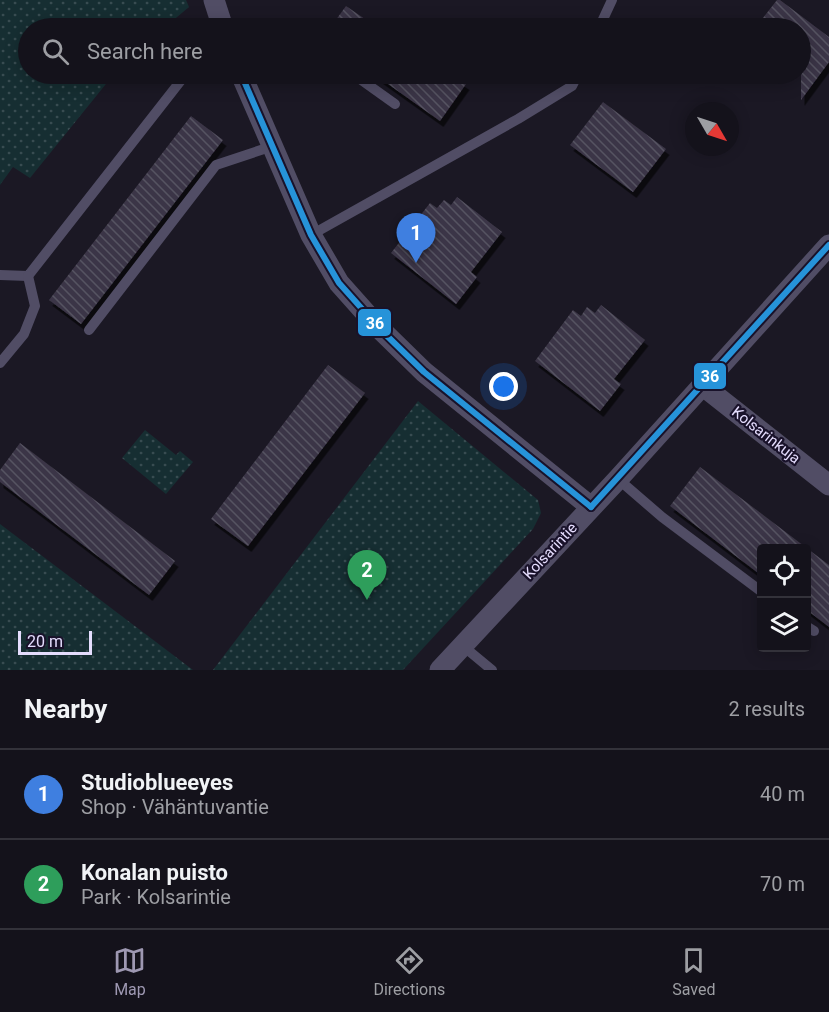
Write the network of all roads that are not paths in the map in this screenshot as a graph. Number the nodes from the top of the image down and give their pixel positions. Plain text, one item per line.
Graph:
1 (214, 0) edge
2 (612, 0) edge
3 (220, 18) edge
4 (604, 18) edge
5 (178, 84) edge
6 (252, 84) edge
7 (368, 84) edge
8 (573, 84) edge
9 (395, 104) dead end
10 (273, 146) junction
11 (311, 235) junction
12 (829, 245) edge
13 (0, 275) edge
14 (28, 276) junction
15 (89, 330) dead end
16 (0, 363) edge
17 (702, 386) junction
18 (618, 479) junction
19 (829, 485) edge
20 (591, 507) junction
21 (757, 588) edge
22 (463, 646) junction
23 (440, 670) edge
24 (492, 670) edge

1 - 3 street
2 - 4 lane
5 - 14 lane
6 - 10 street
7 - 9 lane
8 - 11 lane
10 - 11 street
10 - 15 lane
11 - 20 street
12 - 17 street, Kolsarintie
13 - 14 lane
14 - 16 lane
17 - 18 street, Kolsarintie
17 - 19 street, Kolsarinkuja
18 - 20 street, Kolsarintie
18 - 21 lane
20 - 22 street, Kolsarintie
22 - 23 street, Kolsarintie
22 - 24 lane

